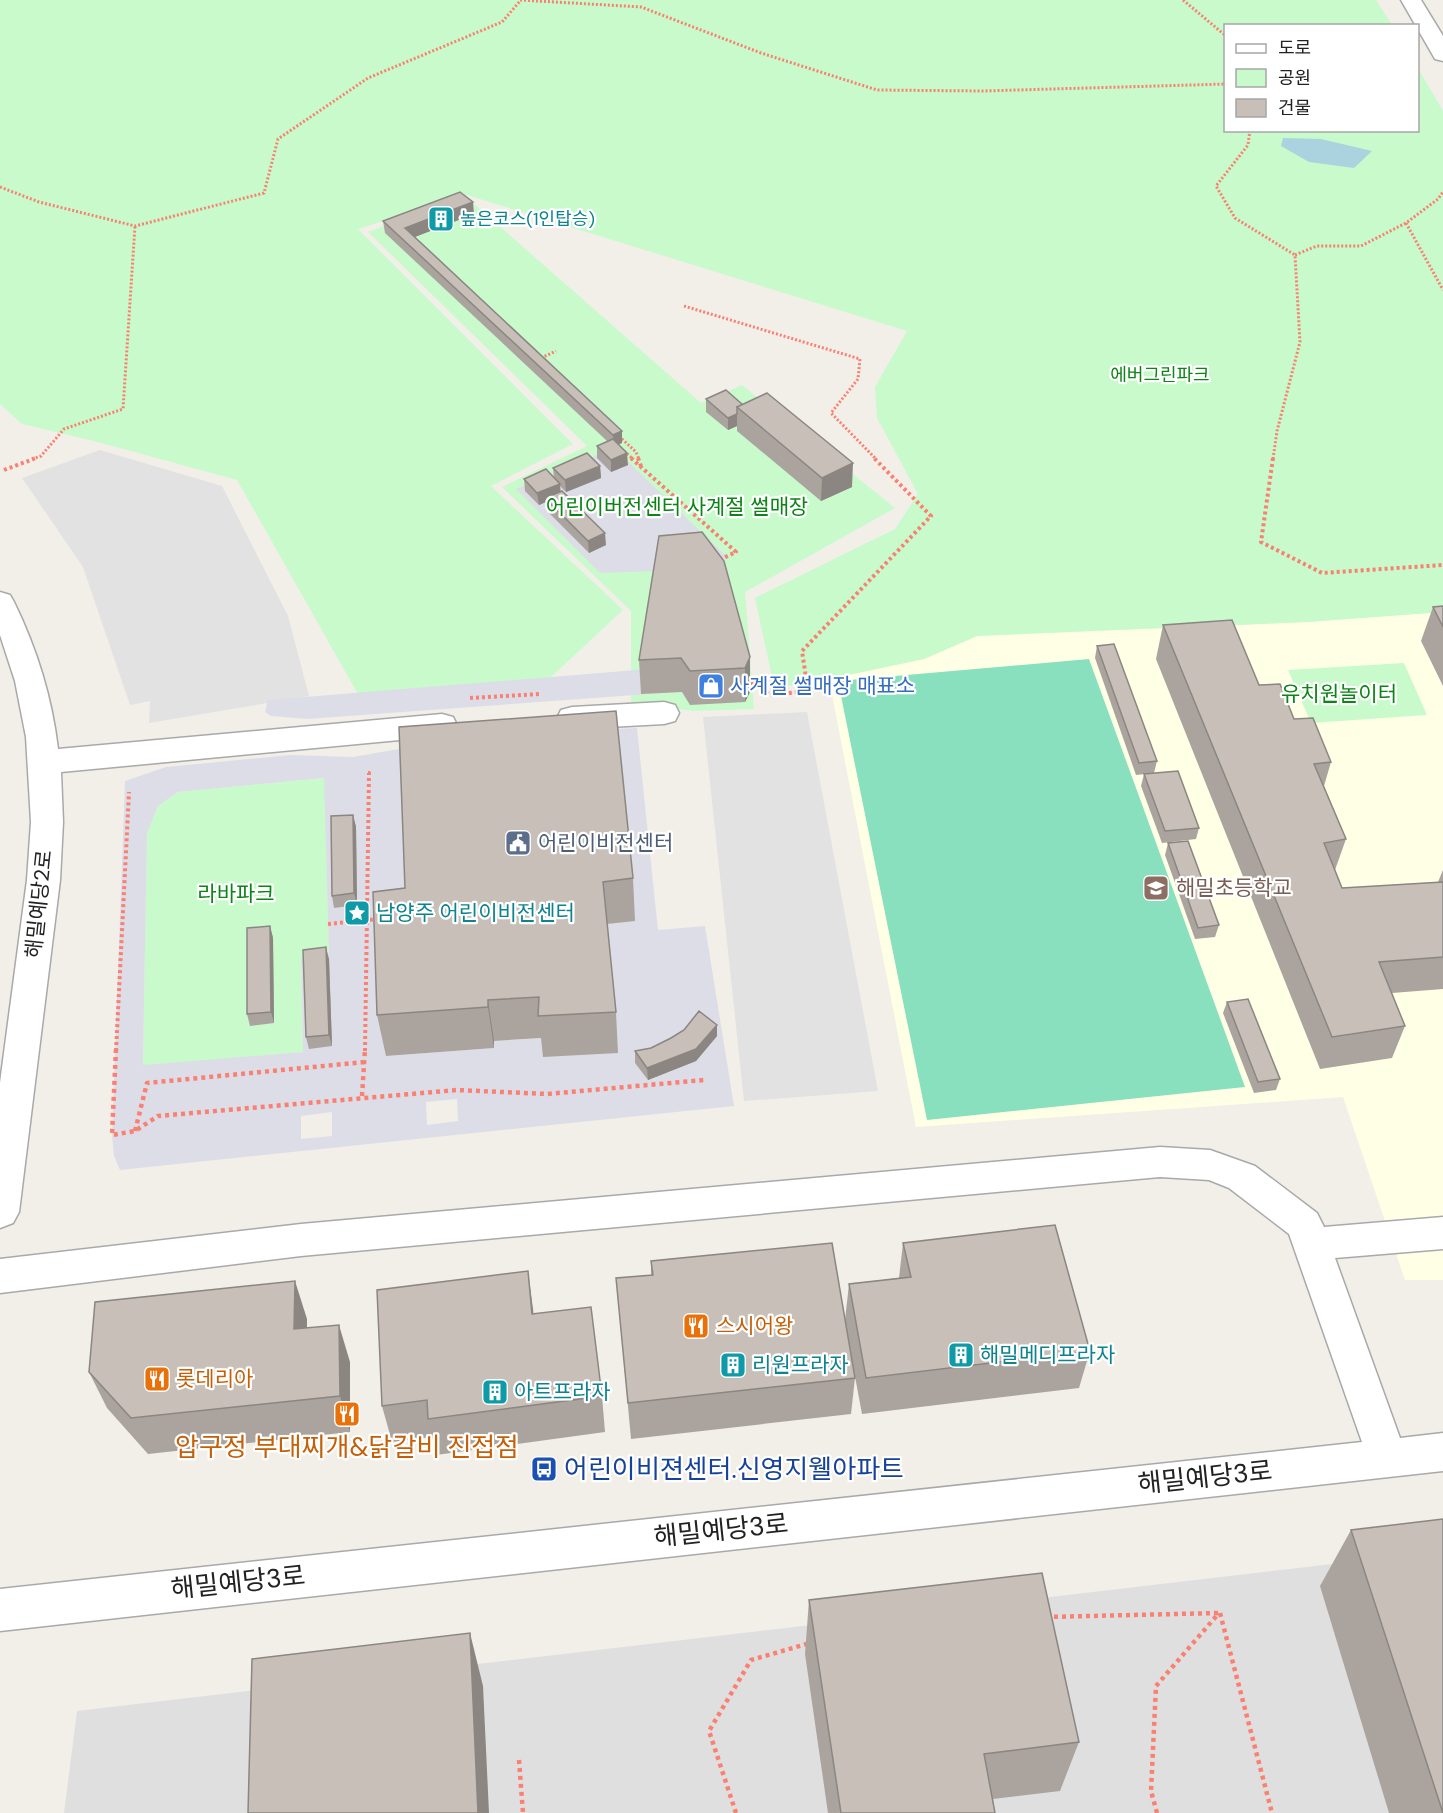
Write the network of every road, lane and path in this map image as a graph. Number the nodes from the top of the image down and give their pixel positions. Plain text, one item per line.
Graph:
1 (521, 0) edge
2 (1183, 0) edge
3 (1411, 0) edge
4 (1224, 34) edge
5 (1443, 54) edge
6 (1224, 84) edge
7 (1251, 132) edge
8 (0, 187) edge
9 (1443, 192) edge
10 (1406, 223) junction
11 (135, 226) junction
12 (1295, 255) junction
13 (1443, 290) edge
14 (684, 306) dead end
15 (556, 351) dead end
16 (548, 366) edge
17 (612, 429) edge
18 (618, 445) edge
19 (641, 466) junction
20 (4, 470) dead end
21 (711, 563) edge
22 (1443, 565) edge
23 (0, 602) edge
24 (745, 684) edge
25 (544, 707) joint
26 (463, 711) joint
27 (664, 713) dead end
28 (44, 762) junction
29 (358, 772) dead end
30 (129, 788) dead end
31 (389, 918) edge
32 (367, 921) junction
33 (328, 924) dead end
34 (365, 1062) junction
35 (704, 1080) dead end
36 (362, 1096) junction
37 (135, 1131) junction
38 (0, 1212) edge
39 (1443, 1233) edge
40 (1312, 1244) junction
41 (0, 1276) edge
42 (1443, 1452) edge
43 (1387, 1458) junction
44 (0, 1610) edge
45 (1220, 1613) junction
46 (1041, 1617) edge
47 (815, 1642) edge
48 (519, 1760) dead end
49 (523, 1813) edge
50 (736, 1813) edge
51 (1157, 1813) edge
52 (1272, 1813) edge

1 - 6 path
1 - 11 path
2 - 4 path
3 - 5 street
7 - 12 path
8 - 11 path
9 - 10 path
10 - 12 path
10 - 13 path
11 - 20 path
12 - 22 path
14 - 24 path
15 - 16 path
17 - 19 path
18 - 19 path
19 - 21 path
23 - 28 street, 해밀예당2로
25 - 26 path
25 - 27 street
26 - 28 street
28 - 38 street, 해밀예당2로
29 - 32 path
30 - 37 path
31 - 32 path
32 - 33 path
32 - 34 path
34 - 36 path
34 - 37 path
35 - 36 path
36 - 37 path
39 - 40 street
40 - 41 street
40 - 43 street
42 - 43 street, 해밀예당3로
43 - 44 street, 해밀예당3로
45 - 46 path
45 - 51 path
45 - 52 path
47 - 50 path
48 - 49 path

